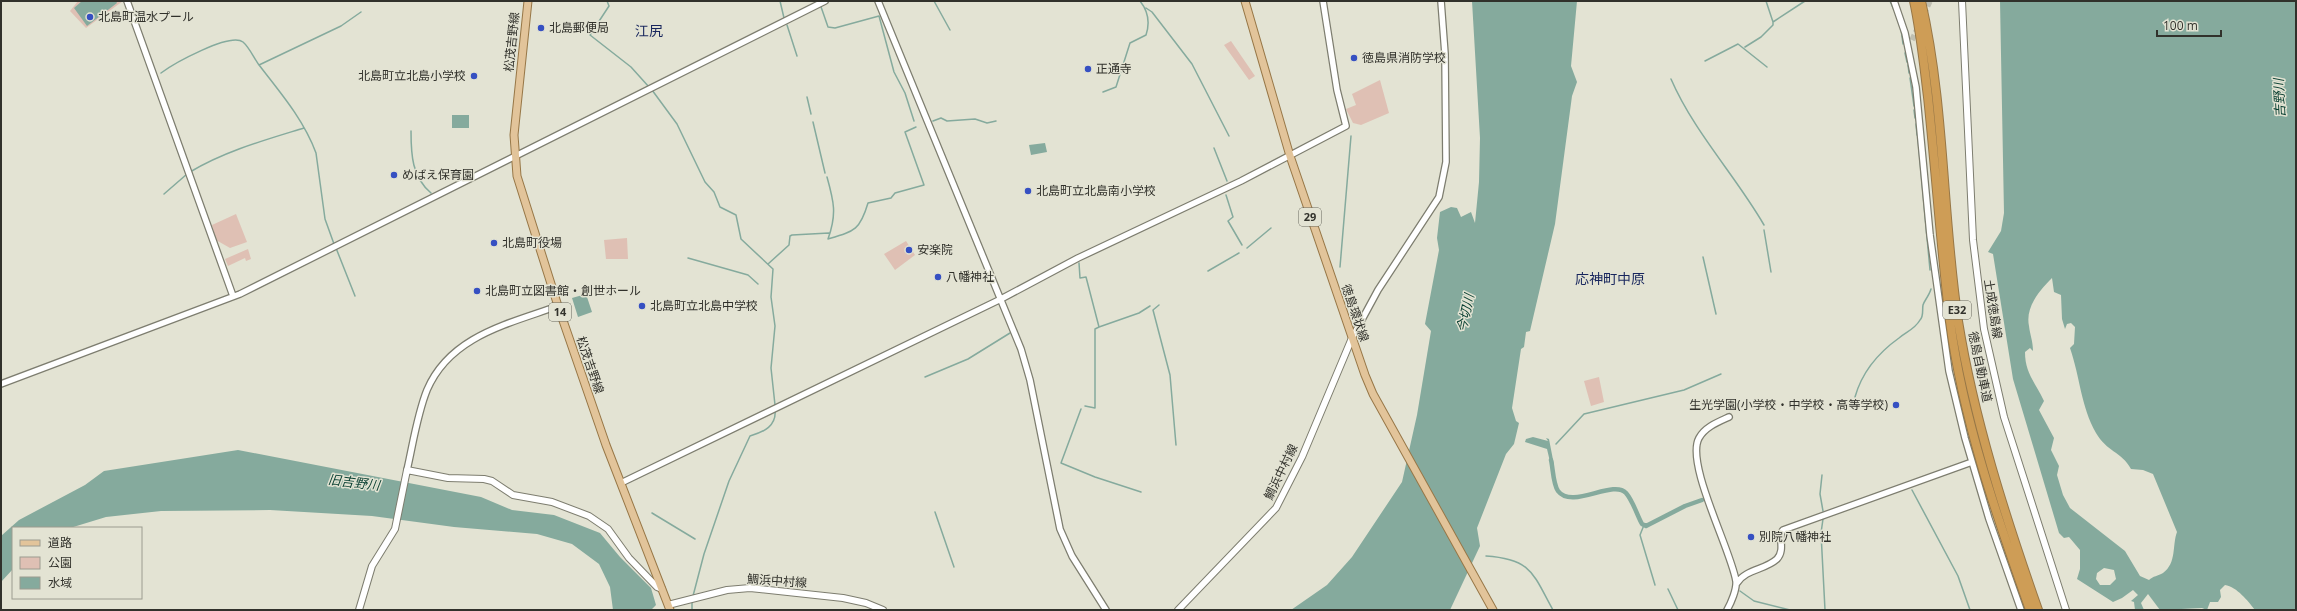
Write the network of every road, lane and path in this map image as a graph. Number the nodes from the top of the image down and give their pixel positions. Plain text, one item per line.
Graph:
1 (127, 1) edge
2 (528, 1) edge
3 (878, 1) edge
4 (1245, 1) edge
5 (1323, 1) edge
6 (1441, 1) edge
7 (1894, 1) edge
8 (1914, 1) edge
9 (1921, 1) edge
10 (1962, 1) edge
11 (821, 3) edge
12 (1912, 40) tunnel mouth
13 (1908, 47) junction
14 (1290, 156) junction
15 (515, 157) junction
16 (233, 296) junction
17 (1001, 298) junction
18 (558, 306) junction
19 (1352, 338) junction
20 (1, 384) edge
21 (1729, 417) dead end
22 (1972, 462) junction
23 (407, 471) junction
24 (621, 483) junction
25 (1737, 583) junction
26 (662, 589) junction
27 (669, 607) edge
28 (360, 610) edge
29 (883, 610) edge
30 (1106, 610) edge
31 (1178, 610) edge
32 (1493, 610) edge
33 (1727, 610) edge
34 (2021, 610) edge
35 (2030, 610) edge
36 (2038, 610) edge
37 (2066, 610) edge

1 - 16 street
2 - 15 main road, 松茂吉野線 / 14
3 - 17 street
4 - 14 main road, 徳島環状線 / 29
5 - 14 street
6 - 19 street
7 - 13 street
8 - 35 highway, 徳島自動車道 / E32
9 - 36 highway, 徳島自動車道 / E32
10 - 37 main road, 土成徳島線
11 - 15 street
12 - 13 street
13 - 22 street
14 - 17 street
14 - 19 main road, 徳島環状線 / 29
15 - 16 street
15 - 18 main road, 松茂吉野線 / 14
16 - 20 street
17 - 24 street
17 - 30 street
18 - 23 street
18 - 24 main road, 松茂吉野線 / 14
19 - 31 main road, 鯛浜中村線
19 - 32 main road, 徳島環状線 / 29
21 - 25 street
22 - 25 street
22 - 34 street
23 - 26 main road
23 - 28 main road
24 - 26 main road, 松茂吉野線 / 14
25 - 33 street
26 - 27 main road, 松茂吉野線 / 14
27 - 29 main road, 鯛浜中村線

